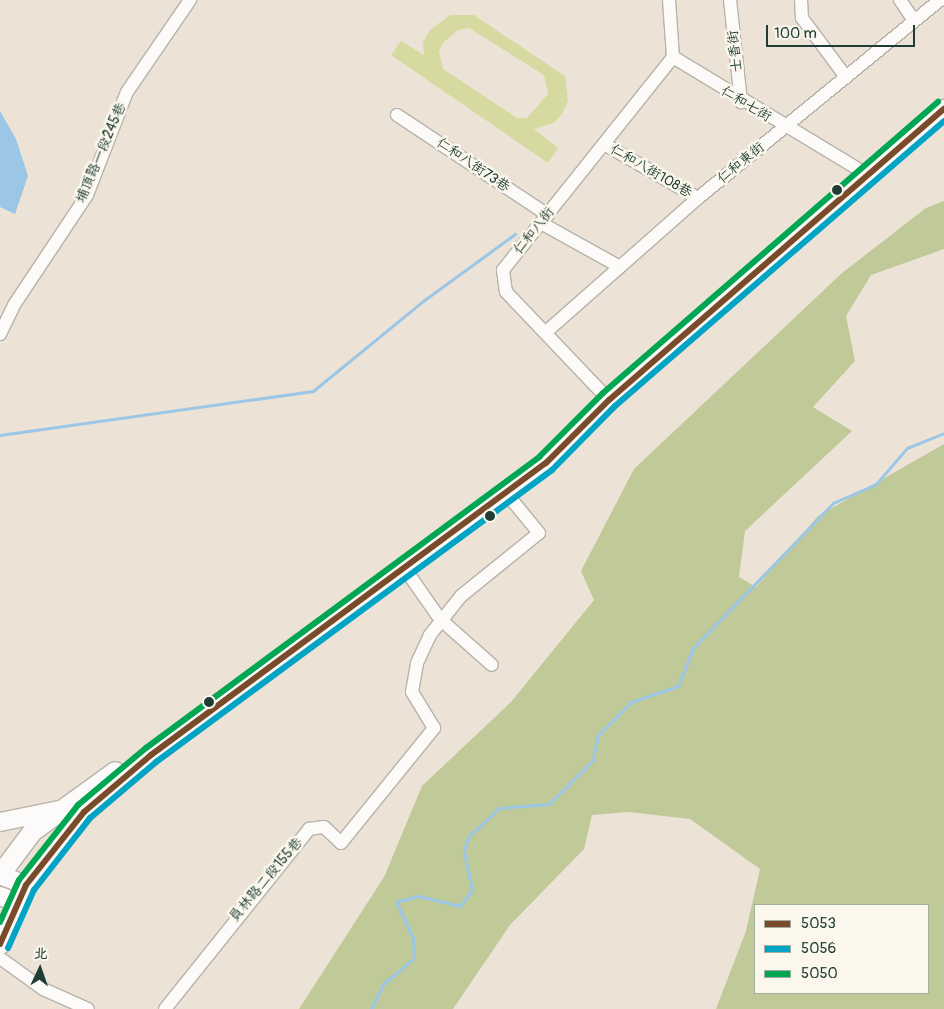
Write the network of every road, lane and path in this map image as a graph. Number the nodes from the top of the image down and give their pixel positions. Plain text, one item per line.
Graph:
1 (190, 0) edge
2 (669, 0) edge
3 (730, 0) edge
4 (801, 0) edge
5 (900, 0) edge
6 (940, 0) edge
7 (914, 21) junction
8 (673, 57) junction
9 (846, 77) junction
10 (741, 102) junction
11 (944, 110) edge
12 (398, 115) dead end
13 (786, 127) junction
14 (604, 144) junction
15 (871, 177) junction
16 (698, 198) junction
17 (544, 219) junction
18 (620, 267) junction
19 (546, 332) junction
20 (0, 334) edge
21 (609, 400) junction
22 (507, 494) junction
23 (406, 569) junction
24 (440, 618) junction
25 (492, 664) dead end
26 (151, 755) junction
27 (59, 810) junction
28 (0, 822) edge
29 (0, 875) edge
30 (26, 884) junction
31 (8, 900) edge
32 (0, 944) edge
33 (0, 958) edge
34 (88, 1009) edge
35 (165, 1009) edge

1 - 20 street, 埔頂路一段245巷
2 - 8 street
3 - 10 street, 士香街
4 - 9 street
5 - 7 street
6 - 7 street, 仁和東街
7 - 9 street, 仁和東街
8 - 10 street, 仁和七街
8 - 14 street, 仁和八街
9 - 13 street, 仁和東街
10 - 13 street, 仁和七街
11 - 15 main road
12 - 17 street, 仁和八街73巷
13 - 15 street, 仁和七街
13 - 16 street, 仁和東街
14 - 16 street, 仁和八街108巷
14 - 17 street, 仁和八街
15 - 21 main road
16 - 18 street, 仁和東街
17 - 18 street, 仁和八街73巷
17 - 19 street, 仁和八街
18 - 19 street, 仁和東街
19 - 21 street, 仁和八街
21 - 22 main road
22 - 23 main road
22 - 24 street
23 - 24 street
23 - 26 main road
24 - 25 street
24 - 35 street, 員林路二段155巷
26 - 27 main road
26 - 30 main road
27 - 28 main road
27 - 29 main road
29 - 30 main road
30 - 31 main road
31 - 32 main road
33 - 34 street

